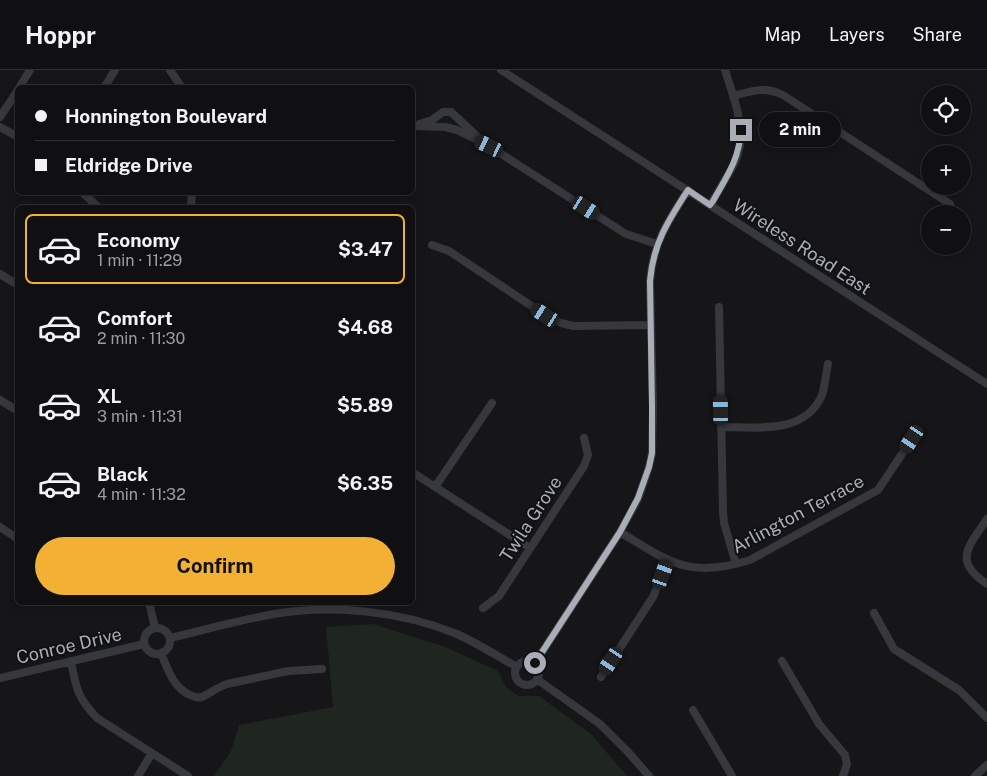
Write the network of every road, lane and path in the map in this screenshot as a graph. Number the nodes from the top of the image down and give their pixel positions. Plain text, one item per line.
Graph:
1 (30, 70) edge
2 (115, 70) edge
3 (170, 70) edge
4 (501, 70) edge
5 (725, 70) edge
6 (21, 85) edge
7 (106, 85) edge
8 (180, 85) edge
9 (15, 94) edge
10 (733, 96) junction
11 (0, 117) edge
12 (415, 125) edge
13 (415, 126) edge
14 (0, 127) edge
15 (15, 136) edge
16 (489, 146) junction
17 (688, 190) junction
18 (85, 195) edge
19 (950, 204) dead end
20 (96, 205) edge
21 (710, 205) junction
22 (657, 244) junction
23 (432, 245) dead end
24 (0, 274) edge
25 (15, 283) edge
26 (719, 307) dead end
27 (651, 325) junction
28 (828, 364) dead end
29 (987, 384) edge
30 (0, 400) edge
31 (492, 403) dead end
32 (15, 409) edge
33 (721, 427) junction
34 (584, 438) dead end
35 (912, 439) dead end
36 (415, 474) edge
37 (435, 487) junction
38 (987, 520) edge
39 (0, 527) edge
40 (620, 532) junction
41 (15, 537) edge
42 (530, 548) junction
43 (668, 561) junction
44 (736, 564) junction
45 (987, 584) edge
46 (150, 605) edge
47 (326, 606) edge
48 (484, 608) dead end
49 (874, 613) dead end
50 (155, 628) junction
51 (170, 638) junction
52 (144, 644) junction
53 (162, 654) junction
54 (71, 661) junction
55 (782, 661) dead end
56 (535, 663) junction
57 (517, 667) junction
58 (322, 669) dead end
59 (601, 677) dead end
60 (0, 678) edge
61 (538, 680) junction
62 (694, 710) dead end
63 (987, 718) edge
64 (152, 753) junction
65 (987, 766) edge
66 (138, 776) edge
67 (188, 776) edge
68 (649, 776) edge
69 (732, 776) edge
70 (843, 776) edge
71 (975, 776) edge

1 - 6 street
2 - 7 street
3 - 8 street
4 - 17 street, Wireless Road East
5 - 10 street
9 - 11 street
10 - 19 street
10 - 21 street
12 - 16 street
13 - 16 street
14 - 15 street
16 - 22 street
17 - 21 street, Wireless Road East
17 - 22 street
18 - 20 street
21 - 29 street, Wireless Road East
22 - 27 street
23 - 27 street
24 - 25 street
26 - 33 street
27 - 40 street
28 - 33 street
30 - 32 street
31 - 37 street
33 - 44 street
34 - 42 street, Twila Grove
35 - 44 street, Arlington Terrace
36 - 37 street
37 - 42 street
38 - 45 street
39 - 41 street
40 - 43 street, Arlington Terrace
40 - 56 street
42 - 48 street, Twila Grove
43 - 44 street, Arlington Terrace
43 - 59 street
46 - 50 street
47 - 51 street
47 - 57 street
49 - 63 street
50 - 51 street
50 - 52 street
51 - 53 street
52 - 53 street
52 - 54 street, Conroe Drive
53 - 58 street
54 - 60 street, Conroe Drive
54 - 64 street
55 - 70 street
56 - 57 street
56 - 61 street
57 - 61 street
61 - 68 street
62 - 69 street
64 - 66 street
64 - 67 street
65 - 71 street

